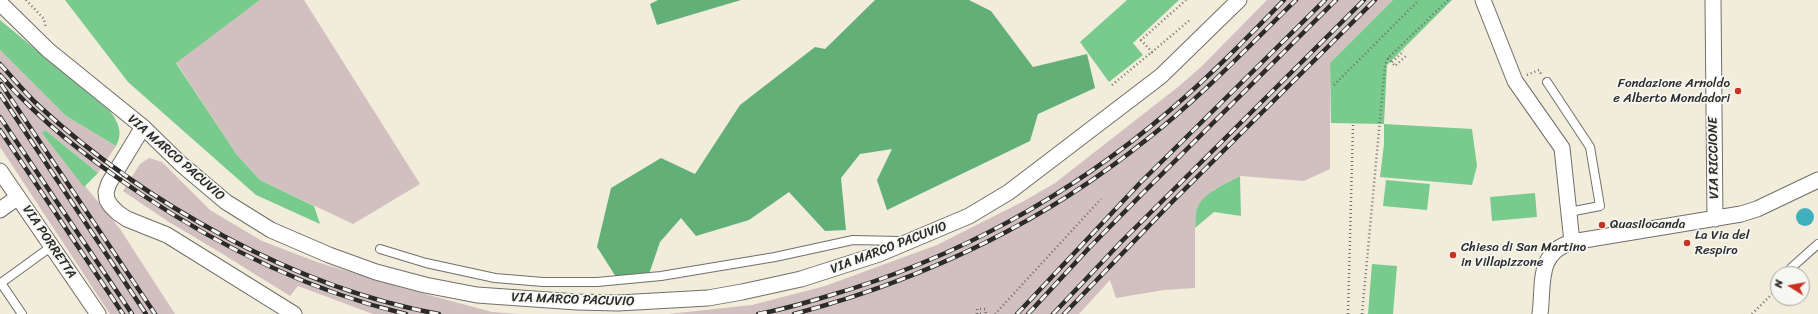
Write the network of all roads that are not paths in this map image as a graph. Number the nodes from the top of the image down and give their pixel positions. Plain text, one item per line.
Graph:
1 (1239, 0) edge
2 (1483, 0) edge
3 (1713, 0) edge
4 (0, 4) edge
5 (1547, 82) road end
6 (143, 127) junction
7 (0, 171) edge
8 (1818, 180) edge
9 (18, 197) junction
10 (0, 210) edge
11 (1569, 212) junction
12 (1715, 219) junction
13 (911, 241) junction
14 (1572, 242) junction
15 (1818, 244) edge
16 (52, 246) junction
17 (380, 249) dead end
18 (1793, 266) edge
19 (22, 314) edge
20 (98, 314) edge
21 (294, 314) edge
22 (1540, 314) edge

1 - 13 street, VIA MARCO PACUVIO
2 - 11 street
3 - 12 street, VIA RICCIONE
4 - 6 street, VIA MARCO PACUVIO
5 - 11 lane
6 - 13 street, VIA MARCO PACUVIO
6 - 21 street
7 - 9 street, VIA PORRETTA
8 - 12 street
9 - 10 street
9 - 16 street, VIA PORRETTA
11 - 14 street
12 - 14 street
13 - 17 lane
14 - 22 street
15 - 18 lane
16 - 19 lane
16 - 20 street, VIA PORRETTA

